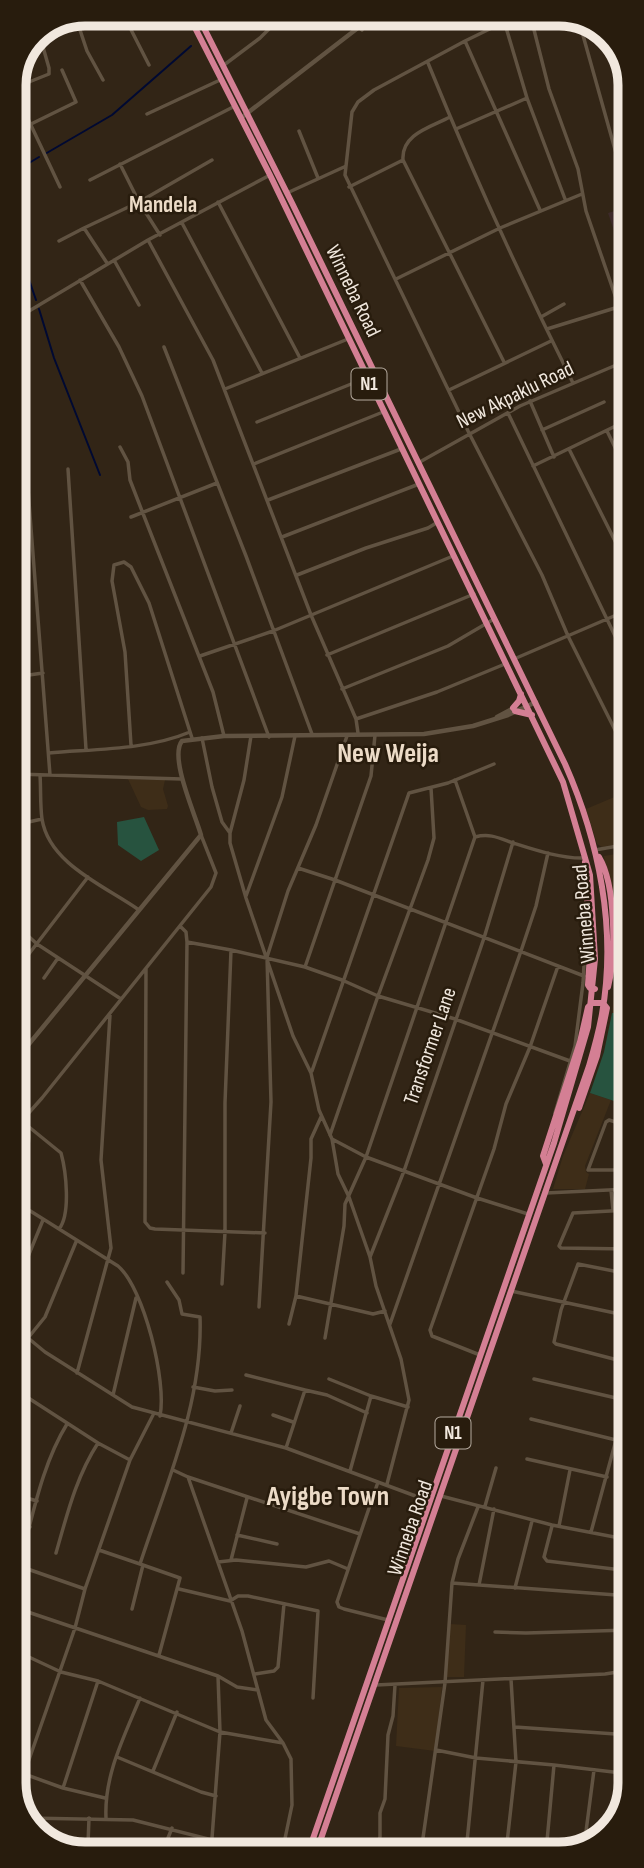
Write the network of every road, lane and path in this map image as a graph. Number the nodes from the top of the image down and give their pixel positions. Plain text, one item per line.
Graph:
1 (129, 26) edge
2 (272, 26) edge
3 (357, 26) edge
4 (363, 26) edge
5 (496, 26) edge
6 (505, 26) edge
7 (533, 26) edge
8 (79, 27) edge
9 (199, 27) joint
10 (360, 29) junction
11 (582, 31) edge
12 (465, 41) junction
13 (43, 46) edge
14 (428, 62) junction
15 (149, 65) dead end
16 (222, 66) junction
17 (62, 70) dead end
18 (103, 79) dead end
19 (220, 80) junction
20 (26, 84) edge
21 (527, 98) junction
22 (235, 106) junction
23 (498, 112) junction
24 (147, 114) dead end
25 (245, 116) junction
26 (450, 117) junction
27 (26, 118) edge
28 (29, 125) junction
29 (456, 129) junction
30 (299, 131) dead end
31 (212, 160) dead end
32 (403, 160) junction
33 (618, 160) edge
34 (120, 164) junction
35 (344, 167) junction
36 (270, 175) junction
37 (318, 178) junction
38 (90, 180) dead end
39 (60, 187) dead end
40 (349, 187) junction
41 (287, 193) junction
42 (582, 194) junction
43 (565, 199) junction
44 (139, 202) junction
45 (218, 202) junction
46 (288, 205) junction
47 (540, 210) junction
48 (182, 223) junction
49 (84, 228) junction
50 (500, 228) junction
51 (161, 235) junction
52 (148, 240) junction
53 (59, 241) dead end
54 (450, 253) junction
55 (114, 260) junction
56 (108, 264) junction
57 (396, 279) junction
58 (80, 280) junction
59 (564, 304) dead end
60 (618, 304) edge
61 (139, 305) dead end
62 (618, 307) edge
63 (26, 313) edge
64 (541, 317) junction
65 (547, 329) junction
66 (348, 339) junction
67 (551, 341) junction
68 (164, 347) dead end
69 (300, 358) junction
70 (504, 362) junction
71 (618, 364) edge
72 (262, 373) junction
73 (366, 378) junction
74 (573, 383) junction
75 (225, 389) junction
76 (449, 390) junction
77 (530, 401) junction
78 (604, 402) dead end
79 (383, 412) junction
80 (508, 413) junction
81 (257, 422) dead end
82 (618, 425) edge
83 (542, 430) junction
84 (607, 431) junction
85 (469, 433) junction
86 (120, 447) dead end
87 (401, 449) junction
88 (569, 449) junction
89 (618, 454) edge
90 (554, 457) junction
91 (26, 459) edge
92 (418, 463) junction
93 (254, 464) junction
94 (533, 466) junction
95 (68, 469) dead end
96 (217, 484) junction
97 (419, 484) junction
98 (181, 496) junction
99 (268, 500) junction
100 (142, 511) junction
101 (131, 517) dead end
102 (438, 522) junction
103 (282, 537) junction
104 (618, 547) edge
105 (455, 555) junction
106 (297, 575) junction
107 (474, 594) junction
108 (618, 614) edge
109 (311, 615) junction
110 (607, 619) junction
111 (491, 621) junction
112 (273, 631) junction
113 (568, 636) junction
114 (618, 642) edge
115 (236, 645) junction
116 (327, 654) junction
117 (199, 656) junction
118 (511, 661) junction
119 (43, 673) junction
120 (26, 675) edge
121 (342, 690) junction
122 (521, 692) junction
123 (534, 700) junction
124 (526, 704) junction
125 (514, 710) junction
126 (532, 715) junction
127 (356, 719) junction
128 (358, 733) junction
129 (348, 734) junction
130 (375, 734) junction
131 (191, 735) junction
132 (224, 736) junction
133 (251, 736) junction
134 (312, 736) junction
135 (618, 736) edge
136 (269, 737) junction
137 (295, 737) junction
138 (202, 738) junction
139 (131, 745) junction
140 (86, 749) junction
141 (558, 751) junction
142 (49, 753) junction
143 (551, 754) junction
144 (494, 764) dead end
145 (26, 774) edge
146 (40, 775) junction
147 (50, 775) junction
148 (182, 779) junction
149 (455, 780) junction
150 (432, 788) junction
151 (42, 820) junction
152 (26, 823) edge
153 (230, 833) junction
154 (201, 835) junction
155 (475, 837) junction
156 (513, 842) junction
157 (618, 846) edge
158 (596, 851) junction
159 (548, 853) junction
160 (586, 858) junction
161 (298, 868) junction
162 (88, 877) junction
163 (335, 880) junction
164 (585, 882) junction
165 (372, 894) junction
166 (246, 898) junction
167 (139, 910) junction
168 (410, 910) junction
169 (446, 923) junction
170 (180, 926) junction
171 (26, 934) edge
172 (484, 938) junction
173 (187, 942) junction
174 (37, 944) junction
175 (231, 950) junction
176 (521, 951) junction
177 (267, 957) junction
178 (26, 958) edge
179 (58, 958) junction
180 (305, 967) junction
181 (558, 967) junction
182 (146, 969) junction
183 (85, 975) junction
184 (584, 976) junction
185 (44, 978) dead end
186 (342, 979) junction
187 (378, 996) junction
188 (121, 999) junction
189 (418, 1008) junction
190 (110, 1015) junction
191 (455, 1019) junction
192 (492, 1033) junction
193 (26, 1047) edge
194 (530, 1047) junction
195 (570, 1061) junction
196 (311, 1073) junction
197 (26, 1116) joint
198 (321, 1116) junction
199 (555, 1119) junction
200 (618, 1123) edge
201 (29, 1127) junction
202 (568, 1131) junction
203 (331, 1137) junction
204 (26, 1149) edge
205 (366, 1157) junction
206 (546, 1164) junction
207 (618, 1170) edge
208 (404, 1171) junction
209 (441, 1185) junction
210 (611, 1190) junction
211 (618, 1190) edge
212 (546, 1193) junction
213 (349, 1197) junction
214 (477, 1198) junction
215 (26, 1209) edge
216 (613, 1210) junction
217 (618, 1210) edge
218 (528, 1214) junction
219 (43, 1220) junction
220 (59, 1229) junction
221 (184, 1231) junction
222 (225, 1232) junction
223 (265, 1233) junction
224 (76, 1242) junction
225 (618, 1249) edge
226 (370, 1257) junction
227 (108, 1260) junction
228 (26, 1262) edge
229 (618, 1272) edge
230 (183, 1273) dead end
231 (167, 1282) dead end
232 (222, 1284) dead end
233 (511, 1291) junction
234 (136, 1295) junction
235 (296, 1296) junction
236 (331, 1303) junction
237 (564, 1303) junction
238 (259, 1307) dead end
239 (385, 1311) junction
240 (618, 1314) edge
241 (289, 1324) dead end
242 (390, 1326) junction
243 (28, 1338) joint
244 (325, 1338) dead end
245 (483, 1346) junction
246 (480, 1355) junction
247 (489, 1357) junction
248 (618, 1360) edge
249 (77, 1373) junction
250 (246, 1376) dead end
251 (329, 1379) dead end
252 (534, 1379) dead end
253 (193, 1387) junction
254 (232, 1390) dead end
255 (304, 1390) junction
256 (113, 1395) junction
257 (372, 1396) junction
258 (26, 1397) edge
259 (618, 1398) edge
260 (240, 1406) dead end
261 (408, 1407) junction
262 (367, 1413) junction
263 (153, 1414) junction
264 (273, 1415) dead end
265 (160, 1416) junction
266 (531, 1419) dead end
267 (188, 1422) junction
268 (293, 1422) junction
269 (67, 1424) junction
270 (231, 1433) junction
271 (618, 1434) edge
272 (616, 1440) junction
273 (97, 1443) junction
274 (286, 1448) junction
275 (446, 1453) junction
276 (454, 1457) junction
277 (527, 1459) dead end
278 (130, 1460) junction
279 (496, 1468) dead end
280 (173, 1470) junction
281 (570, 1470) junction
282 (350, 1471) junction
283 (188, 1477) junction
284 (607, 1477) junction
285 (378, 1481) junction
286 (387, 1484) junction
287 (439, 1495) junction
288 (247, 1497) junction
289 (26, 1498) edge
290 (37, 1501) junction
291 (429, 1502) junction
292 (478, 1507) junction
293 (485, 1507) junction
294 (494, 1509) junction
295 (532, 1521) junction
296 (552, 1525) junction
297 (26, 1526) edge
298 (559, 1526) junction
299 (30, 1527) junction
300 (591, 1532) junction
301 (360, 1534) junction
302 (237, 1535) junction
303 (618, 1537) edge
304 (26, 1540) edge
305 (277, 1544) dead end
306 (99, 1550) junction
307 (56, 1553) dead end
308 (231, 1560) junction
309 (218, 1562) junction
310 (142, 1564) junction
311 (26, 1569) edge
312 (348, 1569) junction
313 (618, 1570) edge
314 (452, 1583) junction
315 (479, 1585) junction
316 (179, 1588) junction
317 (515, 1588) junction
318 (85, 1589) junction
319 (618, 1595) edge
320 (230, 1601) junction
321 (284, 1604) junction
322 (132, 1609) dead end
323 (26, 1611) edge
324 (388, 1620) junction
325 (75, 1628) junction
326 (618, 1630) edge
327 (495, 1632) dead end
328 (159, 1655) junction
329 (28, 1656) joint
330 (26, 1661) edge
331 (61, 1672) junction
332 (618, 1673) edge
333 (255, 1674) junction
334 (218, 1676) junction
335 (510, 1679) junction
336 (483, 1680) junction
337 (98, 1681) junction
338 (444, 1683) junction
339 (374, 1685) junction
340 (396, 1685) junction
341 (258, 1690) junction
342 (140, 1698) junction
343 (313, 1698) dead end
344 (177, 1712) junction
345 (514, 1727) junction
346 (220, 1731) junction
347 (618, 1734) edge
348 (283, 1743) junction
349 (436, 1750) junction
350 (116, 1757) junction
351 (476, 1758) junction
352 (516, 1762) junction
353 (554, 1765) junction
354 (26, 1768) edge
355 (593, 1770) junction
356 (153, 1771) junction
357 (618, 1773) edge
358 (26, 1775) edge
359 (63, 1788) junction
360 (216, 1796) junction
361 (105, 1798) junction
362 (89, 1818) junction
363 (106, 1818) junction
364 (39, 1820) edge
365 (172, 1828) junction
366 (585, 1836) edge
367 (212, 1838) junction
368 (88, 1842) edge
369 (166, 1842) edge
370 (226, 1842) edge
371 (284, 1842) edge
372 (313, 1842) edge
373 (320, 1842) edge
374 (378, 1842) edge
375 (422, 1842) edge
376 (467, 1842) edge
377 (507, 1842) edge
378 (547, 1842) edge

1 - 15 street
2 - 16 street
3 - 10 street
4 - 10 street
5 - 12 street
6 - 21 street
7 - 42 street
8 - 18 street
9 - 16 highway, Winneba Road / N1
9 - 19 highway, Winneba Road / N1
10 - 25 street
11 - 33 street
12 - 14 street
12 - 23 street
13 - 20 street
14 - 26 street
14 - 35 street
16 - 25 highway, Winneba Road / N1
17 - 28 street
19 - 22 highway, Winneba Road / N1
19 - 24 street
21 - 23 street
21 - 43 street
22 - 25 highway, Winneba Road / N1
22 - 34 street
23 - 29 street
23 - 47 street
25 - 36 highway, Winneba Road / N1
25 - 41 highway, Winneba Road / N1
26 - 29 street
26 - 32 street
27 - 28 street
28 - 39 street
29 - 50 street
30 - 37 street
31 - 44 street
32 - 40 street
32 - 54 street
34 - 38 street
34 - 44 street
35 - 37 street
35 - 40 street
36 - 45 street
36 - 46 highway, Winneba Road / N1
37 - 41 street
40 - 57 street
41 - 46 highway, Winneba Road / N1
42 - 43 street
42 - 60 street
43 - 47 street
44 - 49 street
44 - 51 street
45 - 48 street
45 - 69 street
46 - 66 highway, Winneba Road / N1
46 - 92 highway, Winneba Road / N1
47 - 50 street
48 - 51 street
48 - 72 street
49 - 53 street
49 - 56 street
50 - 54 street
50 - 64 street
51 - 52 street
52 - 55 street
52 - 75 street
54 - 57 street
54 - 70 street
55 - 56 street
55 - 61 street
56 - 58 street
57 - 76 street
58 - 63 street
58 - 98 street
59 - 64 street
62 - 65 street
64 - 65 street
65 - 67 street
66 - 69 street
66 - 73 highway, Winneba Road / N1
67 - 70 street
67 - 74 street
68 - 96 street
69 - 72 street
70 - 76 street
71 - 74 street, New Akpaklu Road
72 - 75 street
73 - 79 highway, Winneba Road / N1
73 - 81 street
74 - 77 street, New Akpaklu Road
75 - 93 street
76 - 85 street
77 - 80 street, New Akpaklu Road
77 - 83 street
78 - 83 street
79 - 87 highway, Winneba Road / N1
79 - 93 street
80 - 85 street, New Akpaklu Road
80 - 94 street
82 - 84 street
83 - 90 street
84 - 88 street
84 - 89 street
85 - 92 street, New Akpaklu Road
85 - 113 street
86 - 100 street
87 - 97 highway, Winneba Road / N1
87 - 99 street
88 - 90 street
88 - 104 street
90 - 94 street
91 - 119 street
92 - 111 highway, Winneba Road / N1
93 - 99 street
94 - 110 street
95 - 140 street
96 - 98 street
96 - 112 street
97 - 102 highway, Winneba Road / N1
97 - 103 street
98 - 100 street
98 - 115 street
99 - 103 street
100 - 101 street
100 - 117 street
102 - 105 highway, Winneba Road / N1
102 - 106 street
103 - 106 street
105 - 107 highway, Winneba Road / N1
105 - 109 street
106 - 109 street
107 - 111 highway, Winneba Road / N1
107 - 116 street
108 - 110 street
109 - 112 street
109 - 116 street
110 - 113 street
110 - 114 street
111 - 118 highway, Winneba Road / N1
111 - 121 street
112 - 115 street
112 - 134 street
113 - 118 street
113 - 135 street
115 - 117 street
115 - 136 street
116 - 121 street
117 - 132 street
118 - 122 highway, Winneba Road / N1
118 - 123 highway, Winneba Road / N1
118 - 127 street
119 - 120 street
119 - 142 street
121 - 127 street
122 - 124 highway, Winneba Road / N1
122 - 125 highway
123 - 124 street
123 - 141 highway, Winneba Road / N1
124 - 125 street
124 - 126 highway, Winneba Road / N1
125 - 126 highway
125 - 130 street
126 - 143 highway, Winneba Road / N1
127 - 128 street
128 - 129 street
128 - 130 street
129 - 134 street
129 - 161 street
130 - 163 street
131 - 138 street
131 - 139 street
131 - 139 street
131 - 148 street
132 - 133 street
132 - 138 street
133 - 136 street
133 - 153 street
134 - 137 street
136 - 137 street
137 - 166 street
138 - 153 street
139 - 140 street
140 - 142 street
141 - 143 highway
141 - 158 highway, Winneba Road / N1
142 - 147 street
143 - 160 highway, Winneba Road / N1
144 - 149 street
145 - 146 street
146 - 147 street
146 - 151 street
147 - 148 street
148 - 154 street
149 - 150 street
149 - 155 street
150 - 165 street
150 - 168 street
151 - 152 street
151 - 162 street
153 - 166 street
154 - 167 street
154 - 170 street
155 - 156 street
155 - 169 street
156 - 159 street
156 - 172 street, Transformer Lane
157 - 158 street
158 - 164 highway
158 - 202 highway, Winneba Road / N1
159 - 160 street
159 - 176 street
160 - 164 highway
160 - 206 highway, Winneba Road / N1
161 - 163 street
161 - 177 street
162 - 167 street
162 - 174 street
163 - 165 street
163 - 180 street
164 - 184 street
165 - 168 street
165 - 186 street
166 - 177 street
167 - 183 street
168 - 169 street
168 - 187 street
169 - 172 street
169 - 189 street
170 - 173 street
170 - 182 street
171 - 174 street
172 - 176 street
172 - 191 street, Transformer Lane
173 - 175 street
173 - 221 street
174 - 178 street
174 - 179 street
175 - 177 street
175 - 222 street
176 - 181 street
176 - 192 street
177 - 180 street
177 - 196 street
177 - 223 street
179 - 183 street
179 - 185 street
180 - 186 street
181 - 184 street
181 - 194 street
182 - 188 street
182 - 221 street
183 - 188 street
183 - 193 street
184 - 195 street
186 - 187 street
186 - 196 street
187 - 189 street
187 - 203 street
188 - 190 street
189 - 191 street
189 - 205 street
190 - 197 street
190 - 227 street
191 - 192 street
191 - 208 street, Transformer Lane
192 - 194 street
192 - 209 street
194 - 195 street
194 - 214 street
195 - 199 street
196 - 198 street
197 - 201 street
198 - 203 street
198 - 235 street
199 - 202 highway
199 - 206 highway
200 - 207 street
201 - 204 street
201 - 220 street
202 - 212 highway, Winneba Road / N1
203 - 205 street
203 - 213 street
205 - 208 street
205 - 213 street
206 - 218 highway, Winneba Road / N1
208 - 209 street
208 - 226 street, Transformer Lane
209 - 214 street
209 - 242 street
210 - 211 street
210 - 212 street
210 - 216 street
212 - 233 highway, Winneba Road / N1
213 - 226 street
213 - 236 street
214 - 218 street
214 - 246 street
215 - 219 street
216 - 217 street
216 - 225 street
218 - 245 highway, Winneba Road / N1
219 - 220 street
219 - 228 street
220 - 224 street
221 - 222 street
221 - 230 street
222 - 223 street
222 - 232 street
223 - 238 street
224 - 227 street
224 - 243 street
226 - 239 street
227 - 234 street
227 - 249 street
229 - 237 street
231 - 253 street
233 - 237 street
233 - 247 highway, Winneba Road / N1
234 - 256 street
234 - 265 street
235 - 236 street
235 - 241 street
236 - 239 street
236 - 244 street
237 - 240 street
237 - 248 street
239 - 242 street
242 - 261 street
243 - 249 street
245 - 246 highway, Winneba Road / N1
245 - 247 highway
246 - 275 highway, Winneba Road / N1
247 - 276 highway, Winneba Road / N1
249 - 256 street
250 - 255 street
251 - 257 street
252 - 259 street
253 - 254 street
253 - 267 street
255 - 262 street
255 - 268 street
256 - 263 street
257 - 261 street
257 - 262 street
258 - 269 street
260 - 270 street
261 - 286 street
262 - 282 street
263 - 265 street
263 - 278 street
264 - 268 street
265 - 267 street
266 - 272 street
267 - 270 street
267 - 280 street
268 - 274 street
269 - 273 street
269 - 290 street
270 - 274 street
271 - 272 street
272 - 284 street
273 - 278 street
273 - 307 street
274 - 282 street
275 - 276 highway
275 - 291 highway, Winneba Road / N1
276 - 287 highway, Winneba Road / N1
277 - 281 street
278 - 306 street
279 - 293 street
280 - 283 street
280 - 310 street
281 - 284 street
281 - 298 street
282 - 285 street
283 - 288 street
283 - 309 street
284 - 300 street
285 - 286 street
285 - 301 street
286 - 291 street
287 - 292 street
287 - 339 highway, Winneba Road / N1
288 - 301 street
288 - 302 street
289 - 290 street
290 - 299 street
291 - 324 highway, Winneba Road / N1
292 - 293 street
292 - 314 street
293 - 294 street
294 - 295 street
294 - 315 street
295 - 296 street
295 - 317 street
296 - 298 street
296 - 313 street
297 - 299 street
298 - 300 street
299 - 304 street
300 - 303 street
301 - 312 street
302 - 305 street
302 - 308 street
306 - 310 street
306 - 318 street
308 - 309 street
308 - 312 street
309 - 320 street
310 - 316 street
310 - 322 street
311 - 318 street
312 - 324 street
314 - 315 street
314 - 338 street
315 - 317 street
316 - 320 street
316 - 328 street
317 - 319 street
318 - 325 street
320 - 321 street
320 - 333 street
321 - 333 street
321 - 343 street
323 - 325 street
324 - 372 highway, Winneba Road / N1
325 - 328 street
325 - 331 street
326 - 327 street
328 - 334 street
329 - 330 street
329 - 331 street
331 - 337 street
331 - 354 street
332 - 335 street
333 - 341 street
334 - 341 street
334 - 346 street
335 - 336 street
335 - 345 street
336 - 338 street
336 - 351 street
337 - 342 street
337 - 359 street
338 - 340 street
338 - 349 street
339 - 340 street
339 - 373 highway, Winneba Road / N1
340 - 374 street
341 - 348 street
342 - 344 street
342 - 350 street
344 - 346 street
344 - 356 street
345 - 347 street
345 - 352 street
346 - 348 street
346 - 360 street
348 - 371 street
349 - 351 street
349 - 375 street
350 - 356 street
350 - 361 street
351 - 352 street
351 - 376 street
352 - 353 street
352 - 377 street
353 - 355 street
353 - 378 street
355 - 357 street
355 - 366 street
356 - 360 street
358 - 359 street
359 - 361 street
360 - 367 street
361 - 363 street
362 - 363 street
362 - 364 street
362 - 368 street
363 - 365 street
365 - 367 street
365 - 369 street
367 - 370 street

